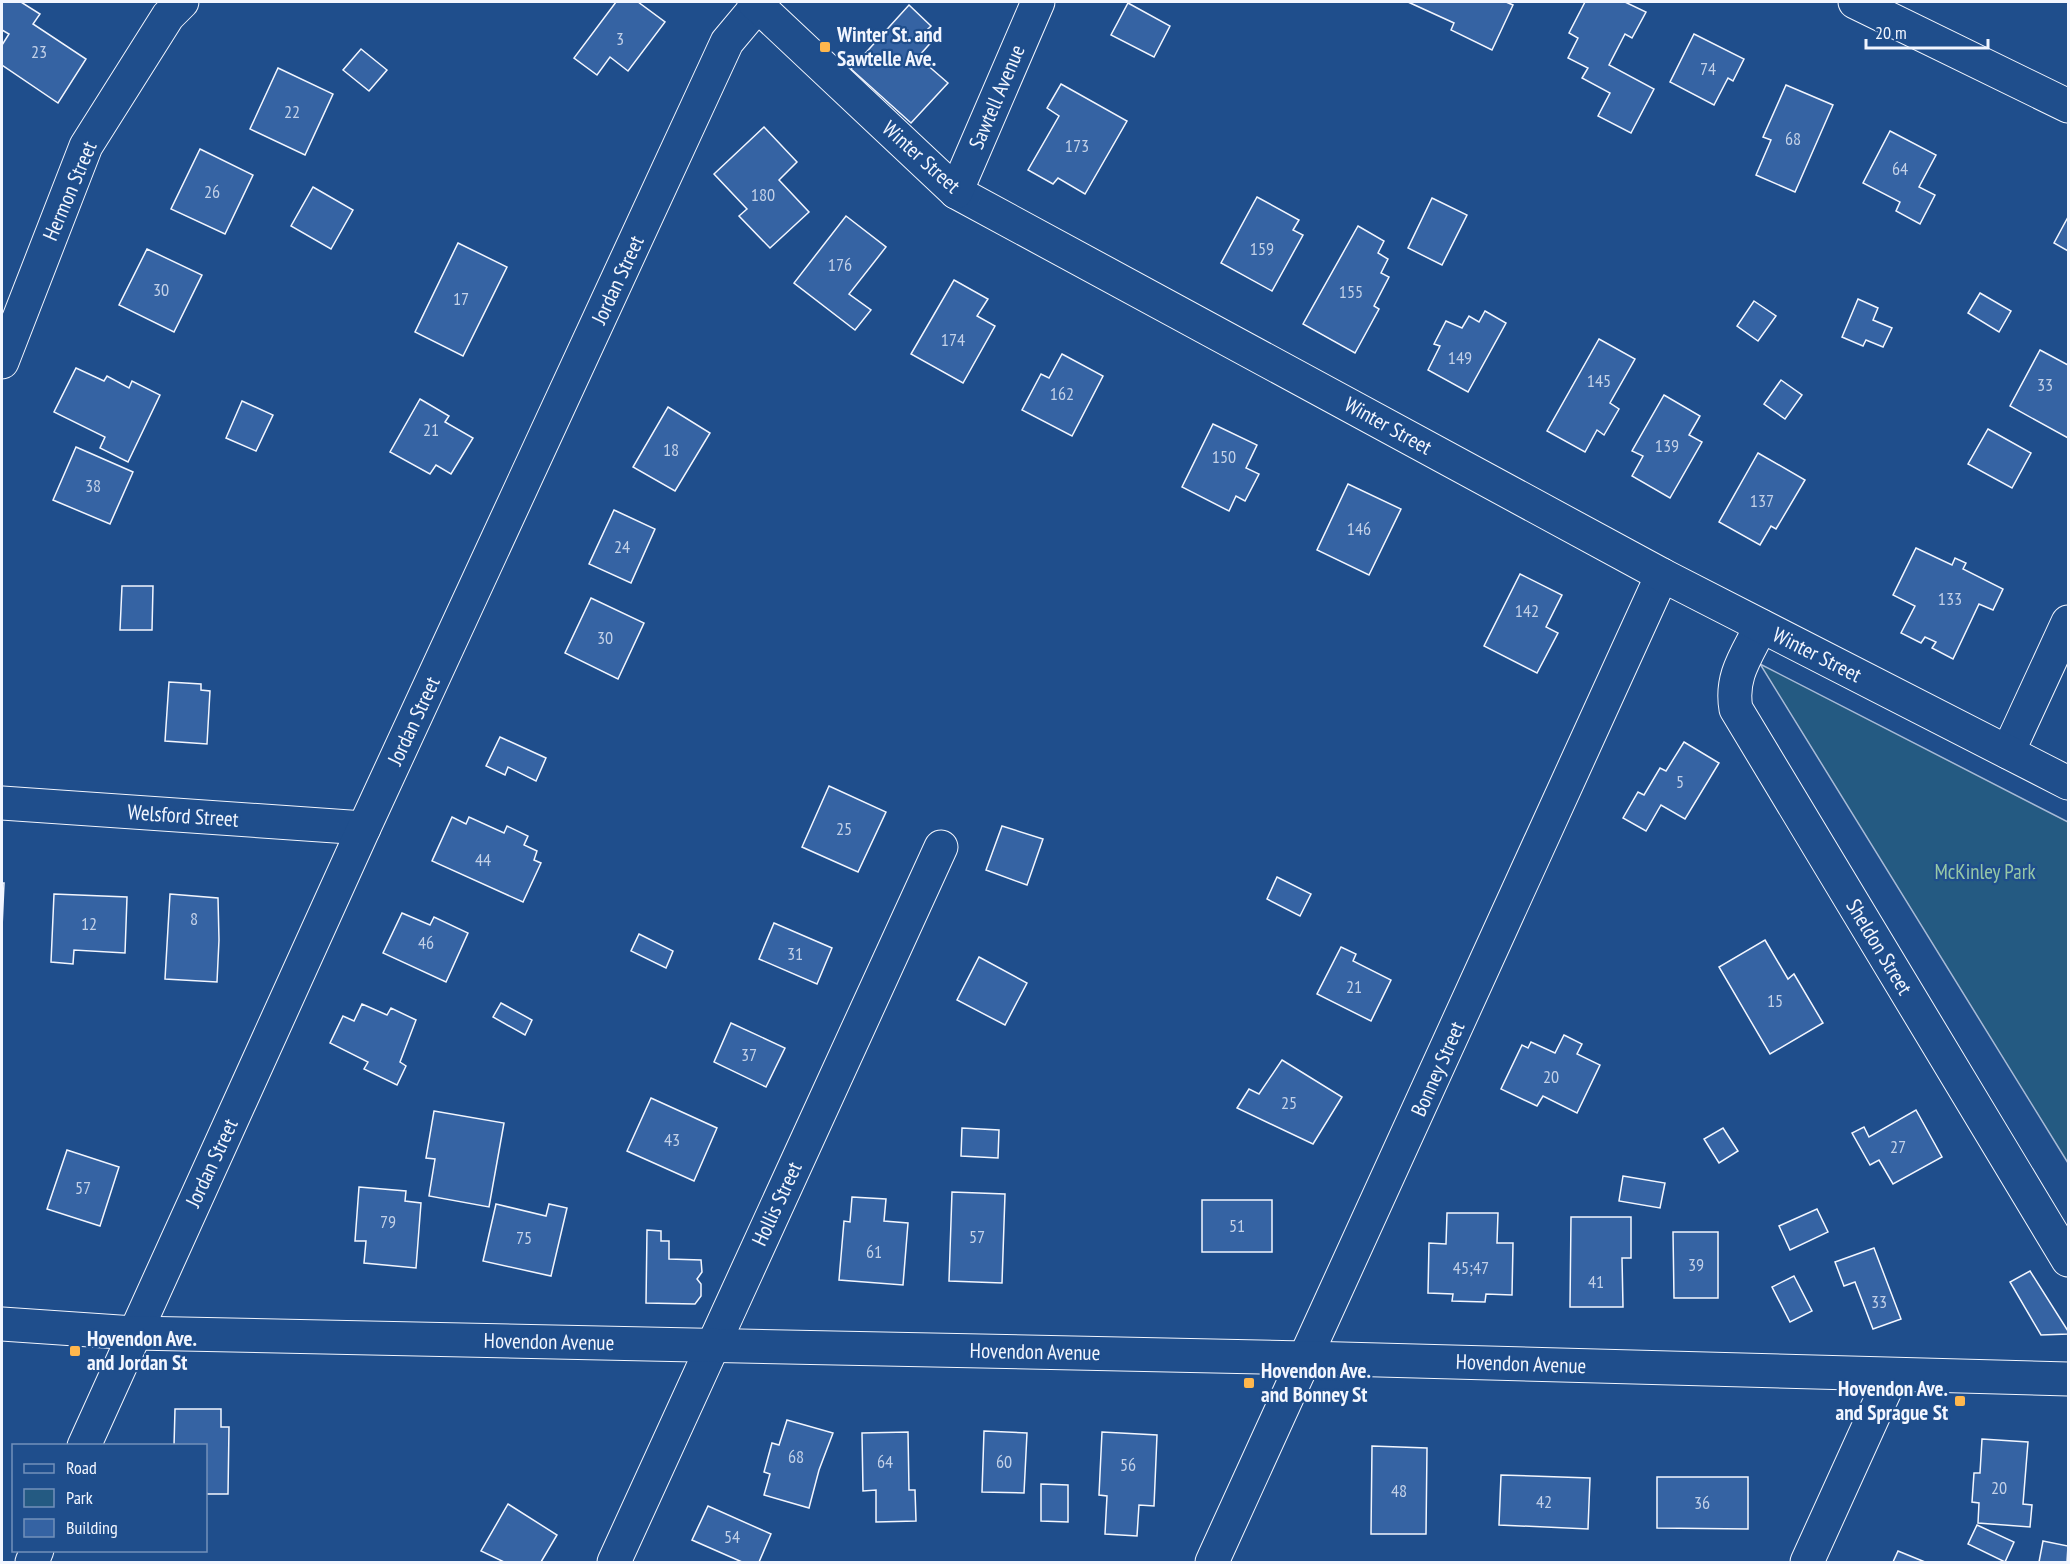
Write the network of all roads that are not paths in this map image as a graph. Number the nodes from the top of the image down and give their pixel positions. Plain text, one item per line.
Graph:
1 (182, 2) edge
2 (1038, 2) edge
3 (1855, 2) edge
4 (756, 3) edge
5 (2068, 106) edge
6 (956, 192) junction
7 (2, 362) edge
8 (1662, 575) junction
9 (2068, 622) edge
10 (1761, 626) junction
11 (2008, 752) junction
12 (2068, 783) edge
13 (2, 803) edge
14 (364, 828) junction
15 (941, 847) dead end
16 (2068, 1260) edge
17 (2, 1324) edge
18 (134, 1333) junction
19 (712, 1345) junction
20 (1306, 1358) junction
21 (1892, 1375) junction
22 (2068, 1378) edge
23 (85, 1444) edge
24 (614, 1563) edge
25 (1212, 1563) edge
26 (1807, 1563) edge

1 - 7 street, Hermon Street
2 - 6 street, Sawtell Avenue
3 - 5 street
4 - 6 street, Winter Street
4 - 14 street, Jordan Street
6 - 8 street, Winter Street
8 - 10 street, Winter Street
8 - 20 street, Bonney Street
9 - 11 street
10 - 11 street, Winter Street
10 - 16 street, Sheldon Street
11 - 12 street, Winter Street
13 - 14 street, Welsford Street
14 - 18 street, Jordan Street
15 - 19 street, Hollis Street
17 - 18 street, Hovendon Avenue
18 - 19 street, Hovendon Avenue
18 - 23 street, Jordan Street
19 - 20 street, Hovendon Avenue
19 - 24 street, Hollis Street
20 - 21 street, Hovendon Avenue
20 - 25 street, Bonney Street
21 - 22 street, Hovendon Avenue
21 - 26 street

